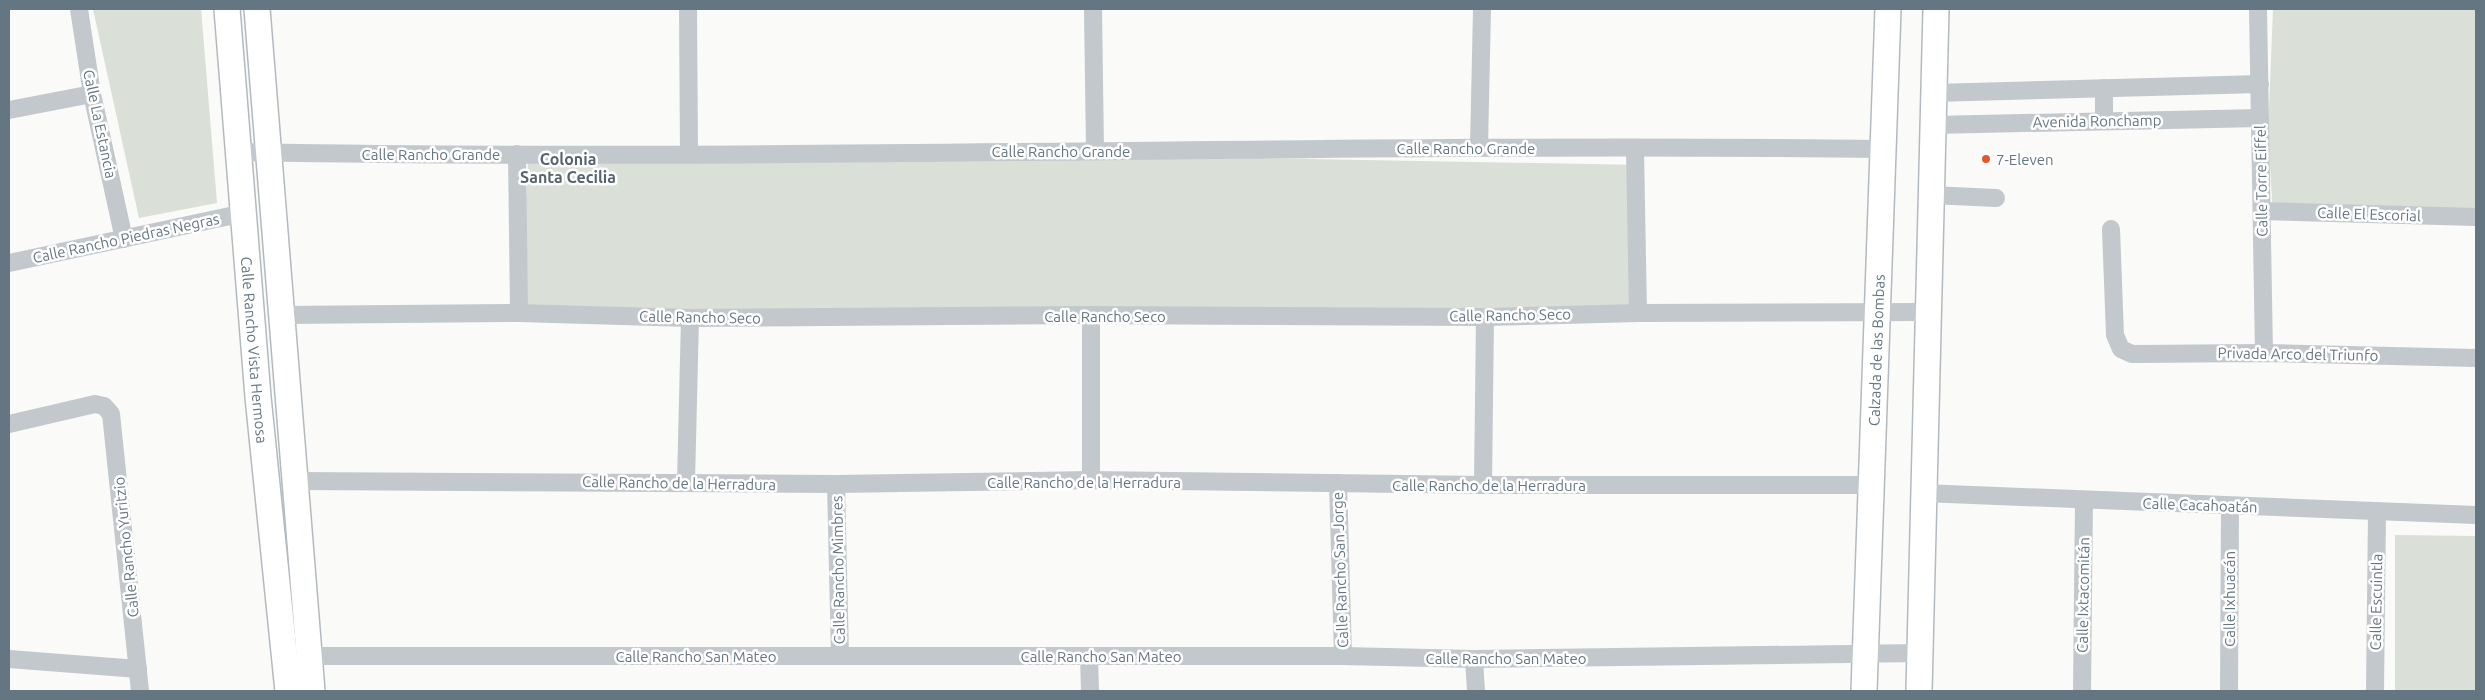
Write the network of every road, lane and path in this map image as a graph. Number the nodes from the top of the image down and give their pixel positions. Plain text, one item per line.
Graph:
1 (79, 9) edge
2 (227, 9) edge
3 (257, 9) edge
4 (688, 9) edge
5 (1093, 9) edge
6 (1482, 9) edge
7 (1888, 9) edge
8 (1936, 9) edge
9 (2258, 9) edge
10 (2260, 84) junction
11 (2104, 88) junction
12 (1934, 93) junction
13 (92, 94) junction
14 (9, 110) edge
15 (2260, 118) junction
16 (2104, 121) junction
17 (1933, 125) junction
18 (1479, 147) junction
19 (1635, 149) junction
20 (1883, 149) junction
21 (1095, 151) junction
22 (238, 152) junction
23 (269, 152) junction
24 (689, 153) junction
25 (516, 154) junction
26 (1931, 195) junction
27 (1996, 198) dead end
28 (2262, 211) junction
29 (244, 213) junction
30 (2476, 218) edge
31 (2111, 229) dead end
32 (124, 239) junction
33 (9, 263) edge
34 (1877, 312) junction
35 (1928, 312) junction
36 (518, 313) junction
37 (1638, 313) junction
38 (282, 315) junction
39 (1091, 315) junction
40 (1485, 316) junction
41 (690, 318) junction
42 (2264, 353) junction
43 (2476, 358) edge
44 (288, 396) junction
45 (258, 398) junction
46 (9, 424) edge
47 (1091, 480) junction
48 (295, 481) junction
49 (686, 482) junction
50 (1338, 483) junction
51 (836, 484) junction
52 (1484, 485) junction
53 (1872, 485) junction
54 (1924, 493) junction
55 (2084, 500) junction
56 (2230, 506) junction
57 (2377, 512) junction
58 (2476, 515) edge
59 (1866, 652) junction
60 (1919, 653) junction
61 (309, 656) junction
62 (840, 656) junction
63 (1089, 656) junction
64 (1343, 656) junction
65 (284, 657) junction
66 (9, 659) edge
67 (1474, 659) junction
68 (138, 669) junction
69 (140, 691) edge
70 (288, 691) edge
71 (312, 691) edge
72 (1090, 691) edge
73 (1476, 691) edge
74 (1864, 691) edge
75 (1919, 691) edge
76 (2082, 691) edge
77 (2229, 691) edge
78 (2375, 691) edge

1 - 13 street, Calle La Estancia
2 - 22 street, Calle Rancho Vista Hermosa
3 - 23 street, Calle Rancho Vista Hermosa
4 - 24 street
5 - 21 street
6 - 18 street
7 - 20 street, Calzada de las Bombas
8 - 12 street
9 - 10 street, Calle Torre Eiffel
10 - 11 street
10 - 15 street, Calle Torre Eiffel
11 - 12 street
11 - 16 street
12 - 17 street
13 - 14 street
13 - 32 street, Calle La Estancia
15 - 16 street, Avenida Ronchamp
15 - 28 street, Calle Torre Eiffel
16 - 17 street, Avenida Ronchamp
17 - 26 street
18 - 19 street, Calle Rancho Grande
18 - 21 street, Calle Rancho Grande
19 - 20 street, Calle Rancho Grande
19 - 37 street
20 - 34 street, Calzada de las Bombas
21 - 24 street, Calle Rancho Grande
22 - 23 street, Calle Rancho Grande
22 - 29 street, Calle Rancho Vista Hermosa
23 - 25 street, Calle Rancho Grande
23 - 38 street, Calle Rancho Vista Hermosa
24 - 25 street, Calle Rancho Grande
25 - 36 street
26 - 27 street
26 - 35 street
28 - 30 street, Calle El Escorial
28 - 42 street, Calle Torre Eiffel
29 - 32 street, Calle Rancho Piedras Negras
29 - 45 street, Calle Rancho Vista Hermosa
31 - 42 street, Privada Arco del Triunfo
32 - 33 street, Calle Rancho Piedras Negras
34 - 35 street, Calle Rancho Seco
34 - 37 street, Calle Rancho Seco
34 - 53 street, Calzada de las Bombas
35 - 54 street
36 - 38 street, Calle Rancho Seco
36 - 41 street, Calle Rancho Seco
37 - 40 street, Calle Rancho Seco
38 - 44 street, Calle Rancho Vista Hermosa
39 - 40 street, Calle Rancho Seco
39 - 41 street, Calle Rancho Seco
39 - 47 street
40 - 52 street
41 - 49 street
42 - 43 street, Privada Arco del Triunfo
44 - 45 street
44 - 48 street, Calle Rancho Vista Hermosa
45 - 65 street, Calle Rancho Vista Hermosa
46 - 68 street, Calle Rancho Yuritzio
47 - 50 street, Calle Rancho de la Herradura
47 - 51 street, Calle Rancho de la Herradura
48 - 49 street, Calle Rancho de la Herradura
48 - 61 street, Calle Rancho Vista Hermosa
49 - 51 street, Calle Rancho de la Herradura
50 - 52 street, Calle Rancho de la Herradura
50 - 64 street, Calle Rancho San Jorge
51 - 62 street, Calle Rancho Mimbres
52 - 53 street, Calle Rancho de la Herradura
53 - 59 street, Calzada de las Bombas
54 - 55 street, Calle Cacahoatán
54 - 60 street
55 - 56 street, Calle Cacahoatán
55 - 76 street, Calle Ixtacomitán
56 - 57 street, Calle Cacahoatán
56 - 77 street, Calle Ixhuacán
57 - 58 street, Calle Cacahoatán
57 - 78 street, Calle Escuintla
59 - 60 street, Calle Rancho San Mateo
59 - 67 street, Calle Rancho San Mateo
59 - 74 street, Calzada de las Bombas
60 - 75 street
61 - 62 street, Calle Rancho San Mateo
61 - 65 street, Calle Rancho San Mateo
61 - 71 street, Calle Rancho Vista Hermosa
62 - 63 street, Calle Rancho San Mateo
63 - 64 street, Calle Rancho San Mateo
63 - 72 street
64 - 67 street, Calle Rancho San Mateo
65 - 70 street, Calle Rancho Vista Hermosa
66 - 68 street
67 - 73 street
68 - 69 street, Calle Rancho Yuritzio

